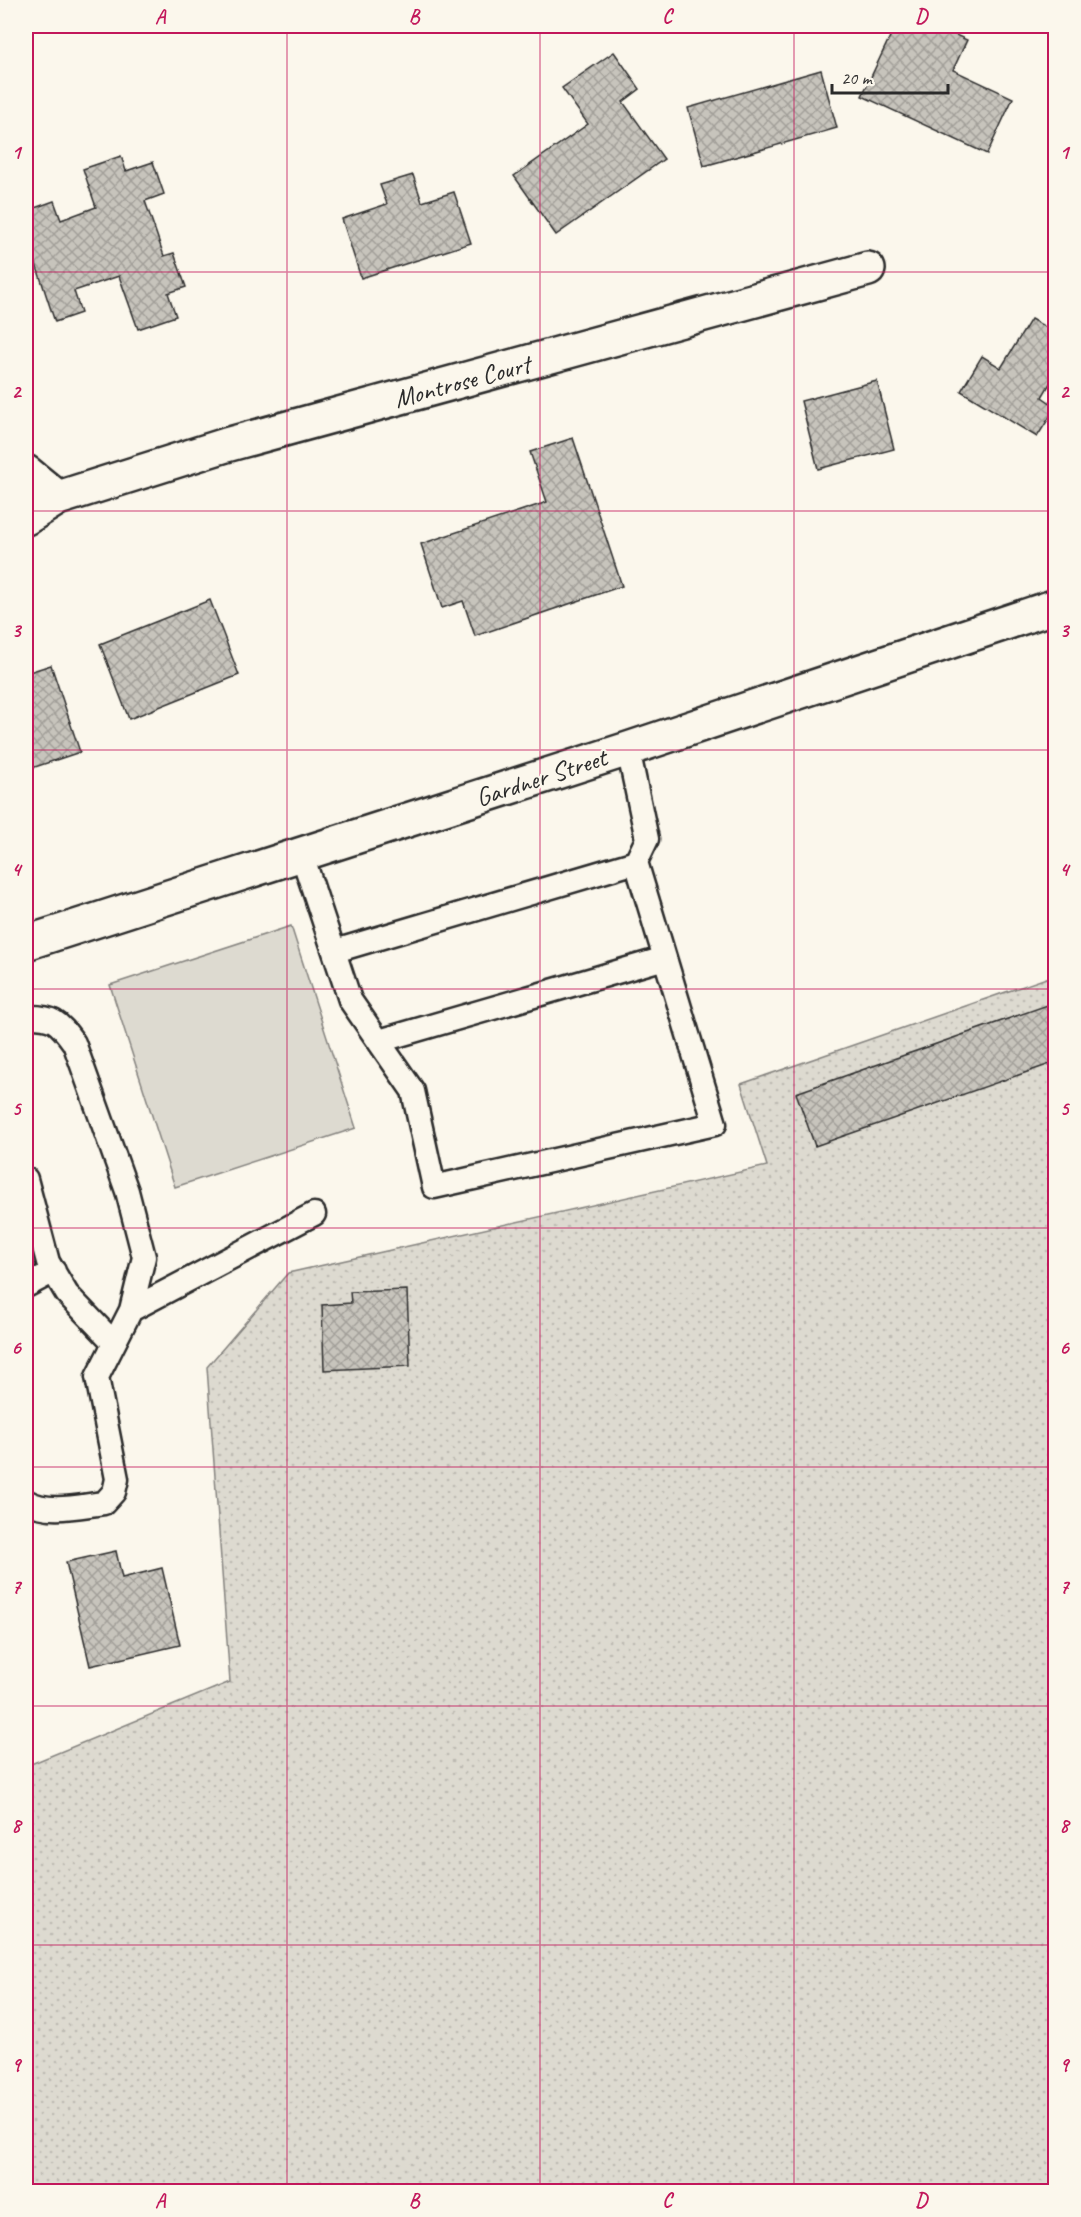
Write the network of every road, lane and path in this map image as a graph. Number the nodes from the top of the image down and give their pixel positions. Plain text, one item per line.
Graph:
1 (868, 269) dead end
2 (26, 472) edge
3 (58, 498) junction
4 (26, 518) edge
5 (1056, 606) edge
6 (628, 749) junction
7 (302, 855) junction
8 (636, 862) junction
9 (26, 943) edge
10 (335, 951) junction
11 (665, 958) junction
12 (26, 1017) edge
13 (379, 1041) junction
14 (26, 1179) edge
15 (315, 1214) dead end
16 (54, 1271) junction
17 (26, 1286) edge
18 (131, 1310) junction
19 (113, 1342) junction
20 (26, 1501) edge

1 - 3 street, Montrose Court
2 - 3 street
3 - 4 street, Montrose Court
5 - 6 street, Gardner Street
6 - 7 street, Gardner Street
6 - 8 lane
7 - 9 street, Gardner Street
7 - 10 lane
8 - 10 lane
8 - 11 lane
10 - 13 lane
11 - 13 lane
11 - 13 lane
12 - 18 lane
14 - 16 lane
15 - 18 lane
16 - 17 lane
16 - 19 lane
18 - 19 lane
19 - 20 lane

